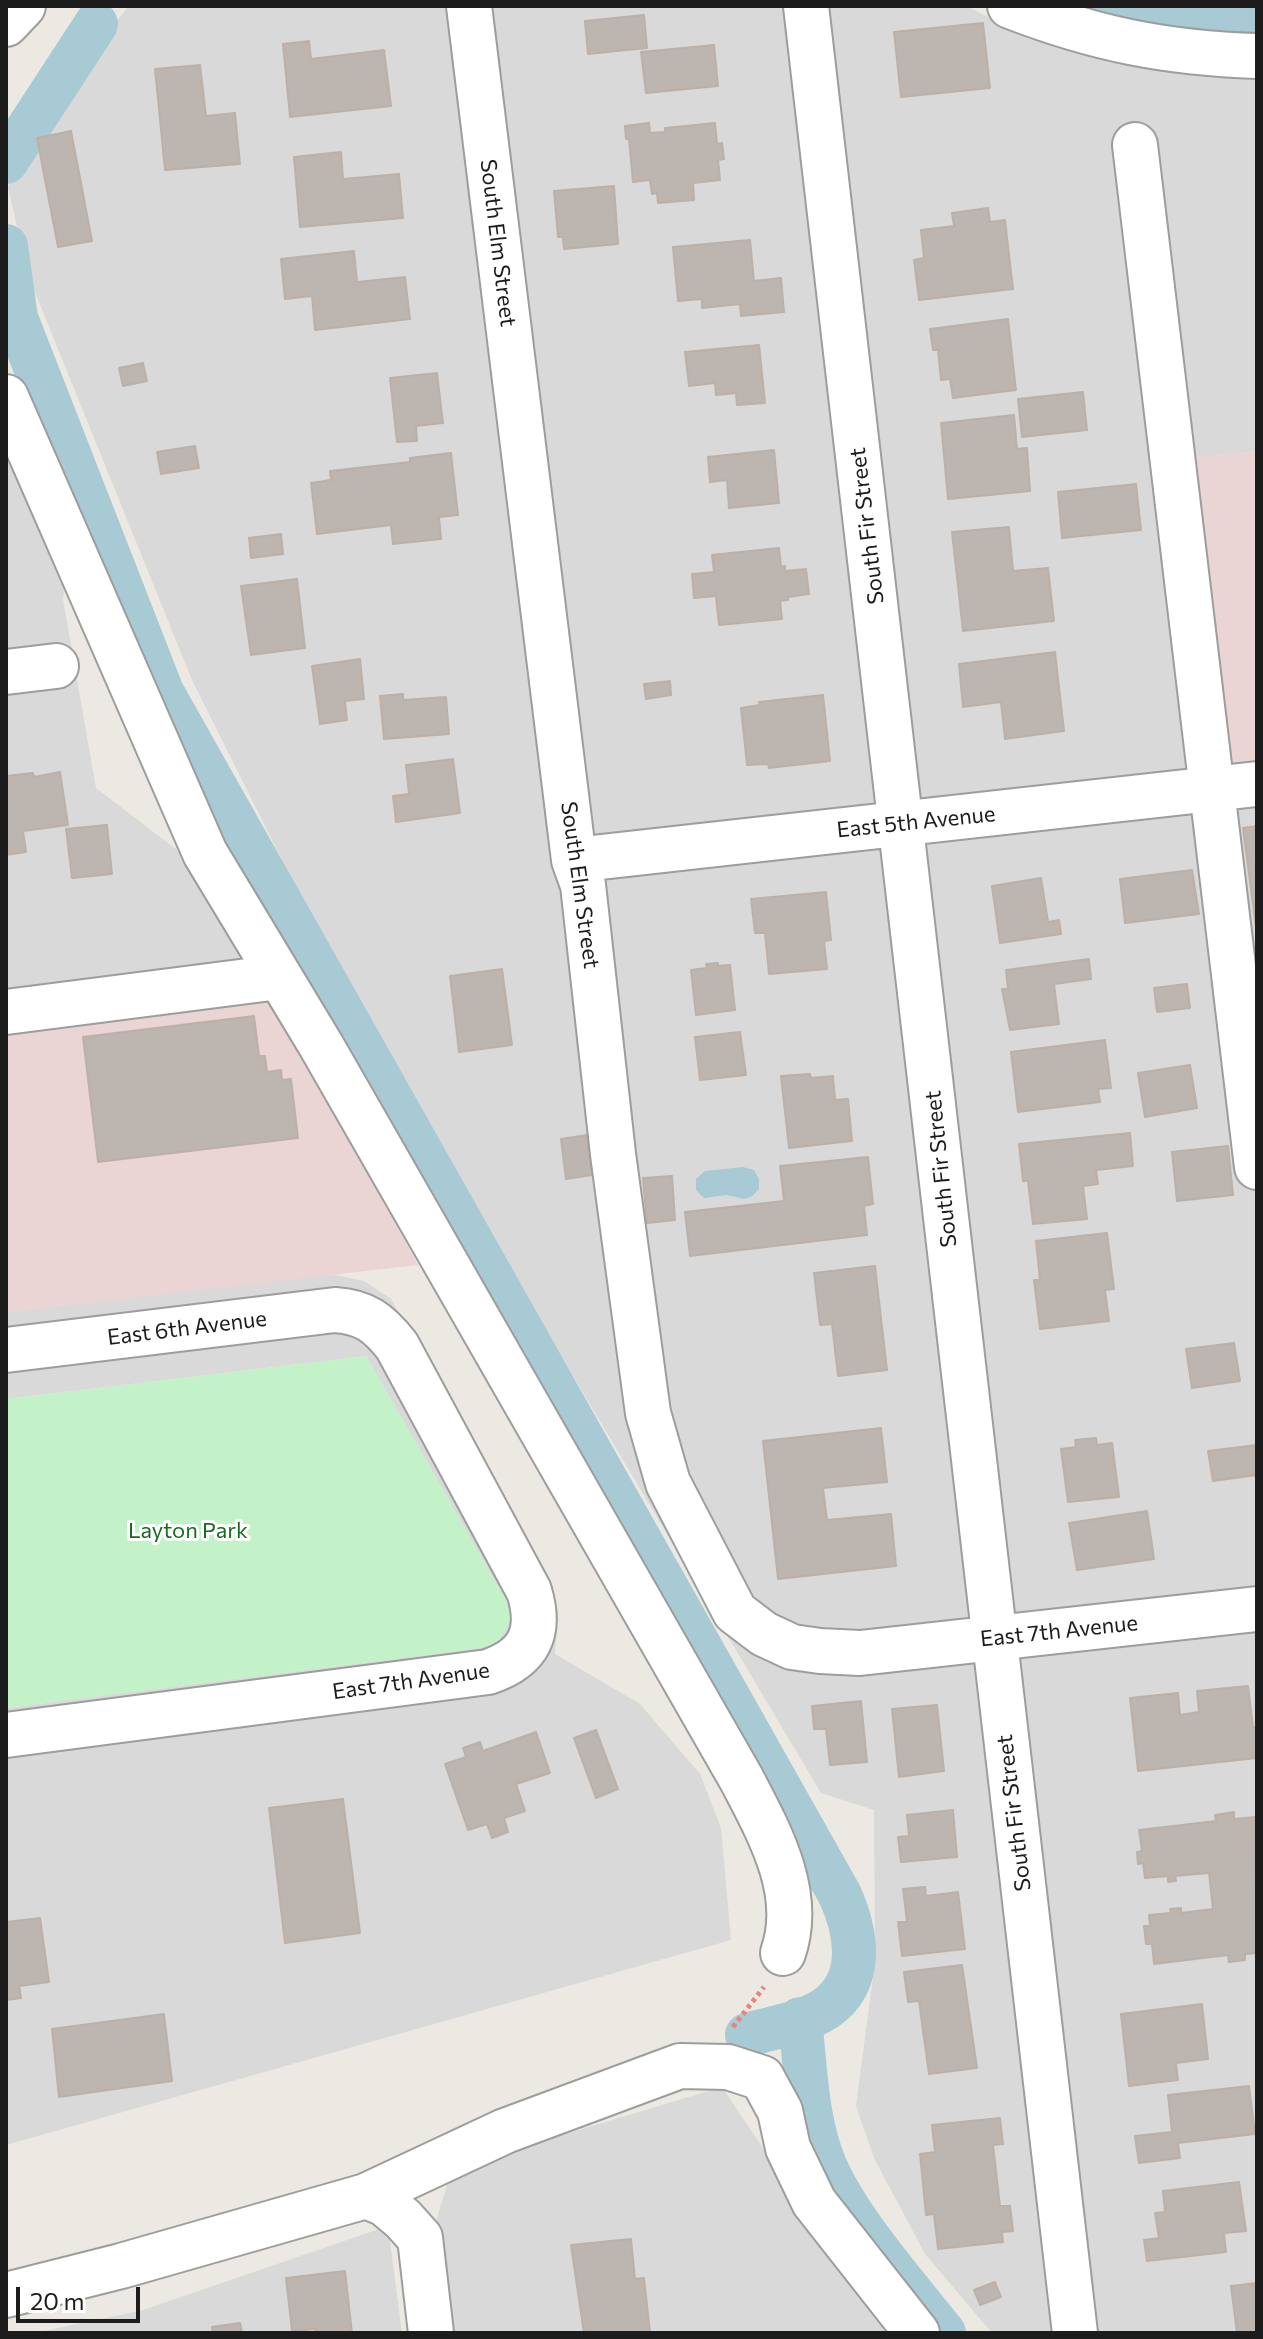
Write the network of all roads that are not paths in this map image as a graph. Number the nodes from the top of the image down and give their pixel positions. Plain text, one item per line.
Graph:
1 (23, 6) edge
2 (469, 6) edge
3 (806, 6) edge
4 (1010, 6) edge
5 (6, 24) edge
6 (1257, 56) edge
7 (1135, 145) dead end
8 (6, 397) edge
9 (56, 666) dead end
10 (6, 672) edge
11 (1257, 784) edge
12 (1210, 789) junction
13 (902, 824) junction
14 (574, 860) junction
15 (279, 977) junction
16 (6, 1012) edge
17 (1257, 1167) edge
18 (367, 1316) joint
19 (6, 1350) edge
20 (1257, 1609) edge
21 (993, 1638) junction
22 (860, 1653) joint
23 (6, 1735) edge
24 (783, 1953) road end
25 (366, 2196) junction
26 (6, 2295) edge
27 (431, 2333) edge
28 (917, 2333) edge
29 (1075, 2333) edge

1 - 5 street
2 - 14 street, South Elm Street
3 - 13 street, South Fir Street
4 - 6 street
7 - 12 street
8 - 15 street
9 - 10 street
11 - 12 street, East 5th Avenue
12 - 13 street, East 5th Avenue
12 - 17 street
13 - 14 street, East 5th Avenue
13 - 21 street, South Fir Street
14 - 22 street, South Elm Street
15 - 16 street
15 - 24 street
18 - 19 street, East 6th Avenue
18 - 23 street, East 7th Avenue
20 - 21 street, East 7th Avenue
21 - 22 street, East 7th Avenue
21 - 29 street, South Fir Street
25 - 26 street
25 - 27 street
25 - 28 street

